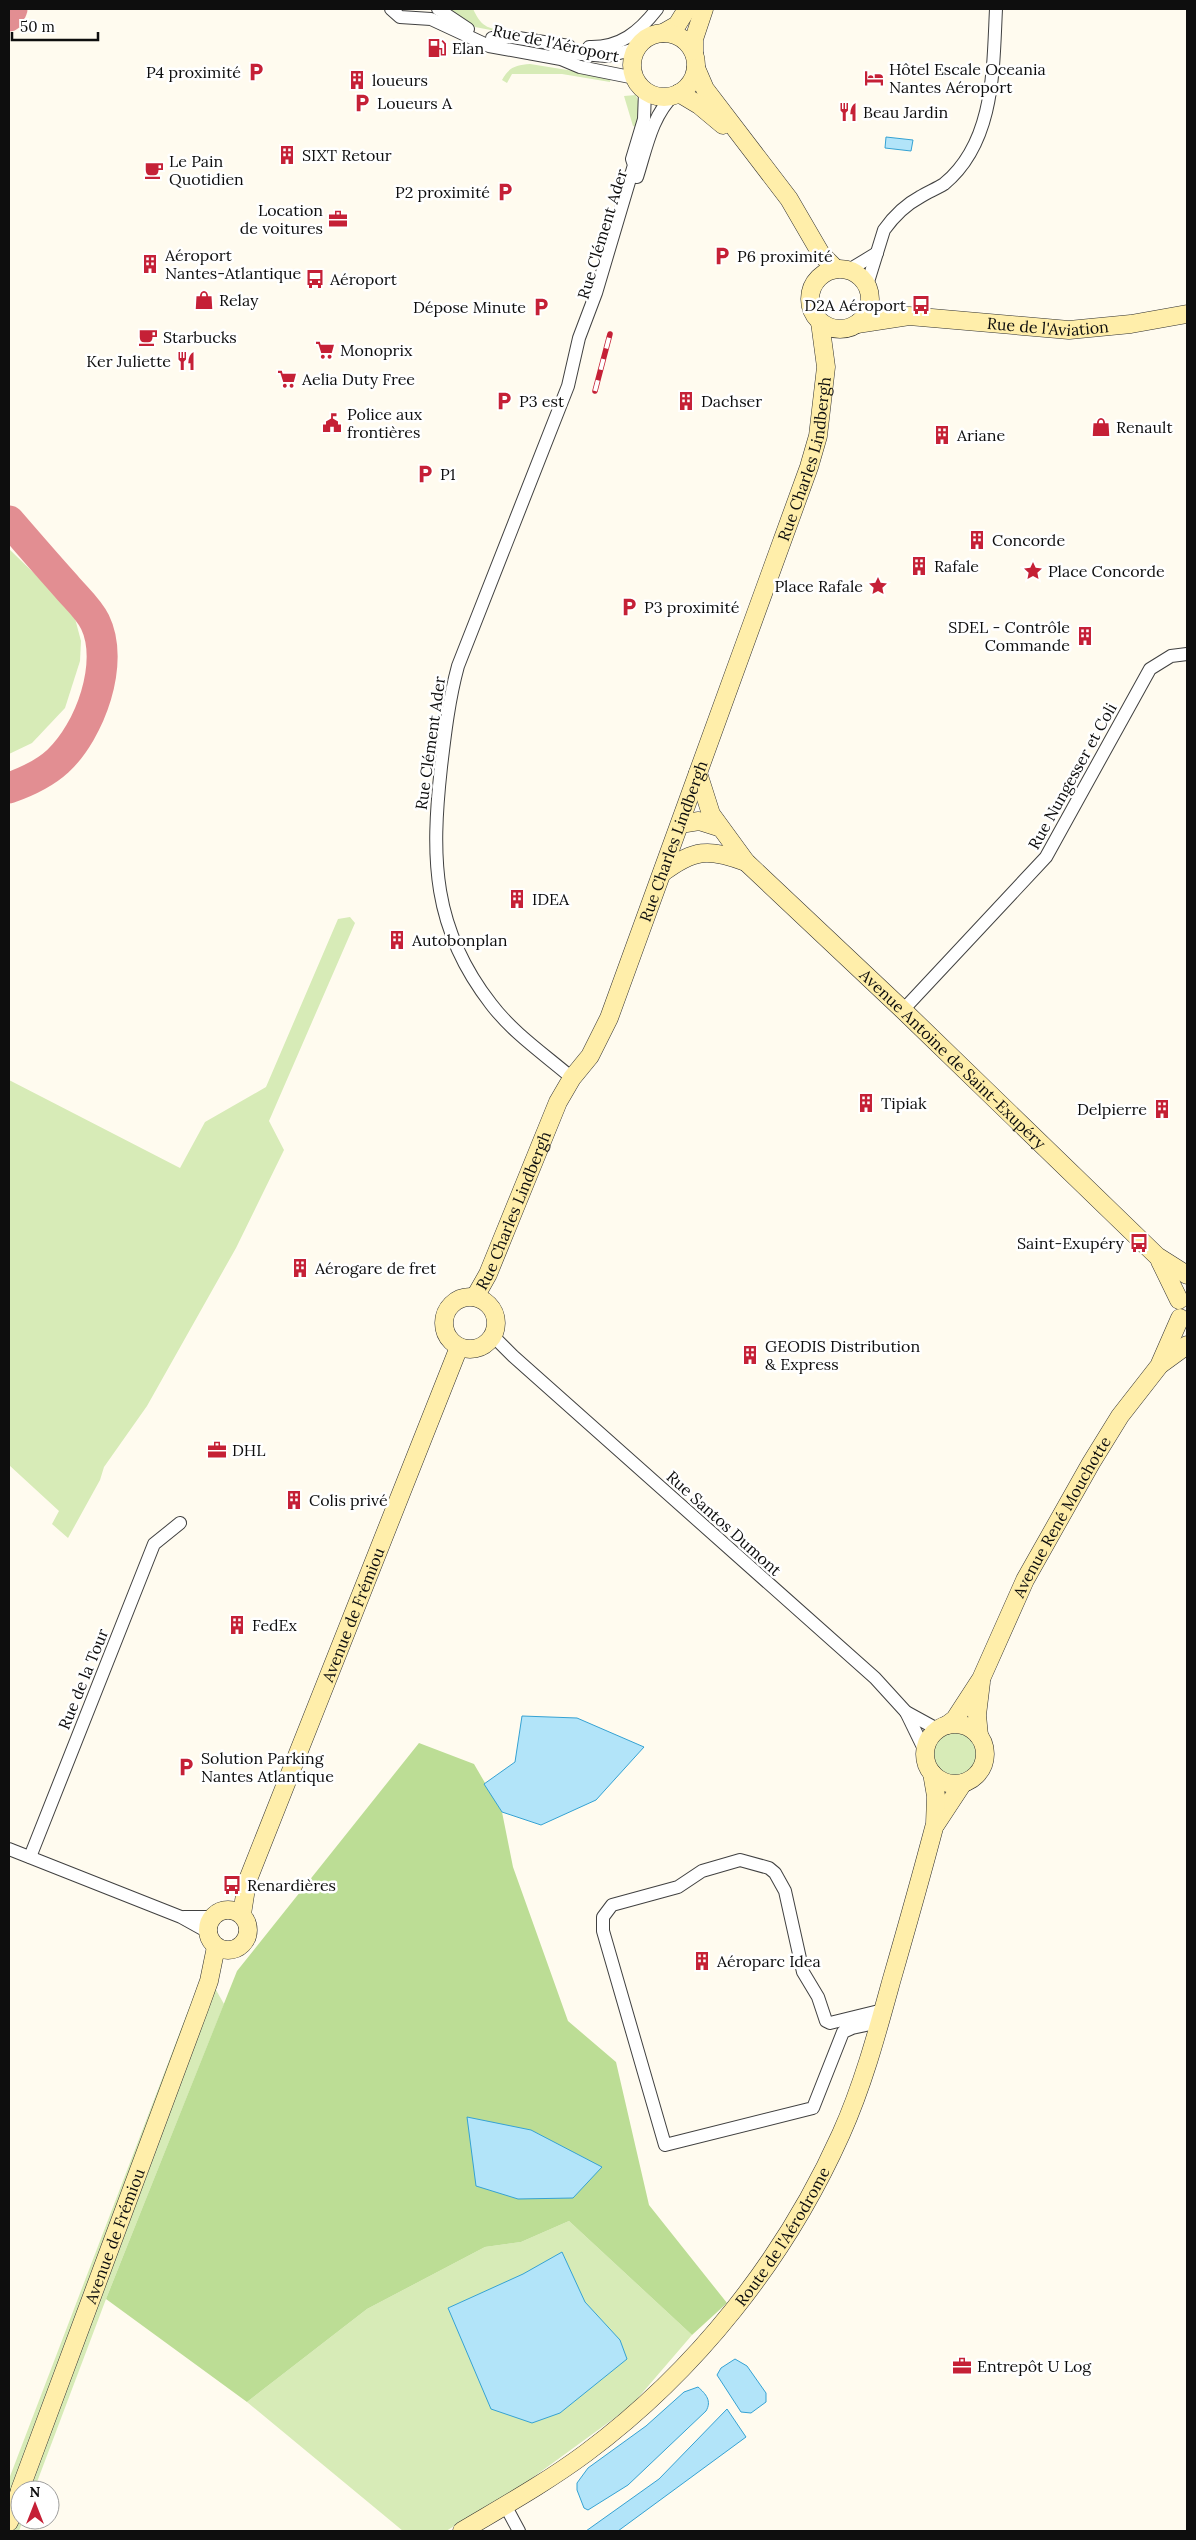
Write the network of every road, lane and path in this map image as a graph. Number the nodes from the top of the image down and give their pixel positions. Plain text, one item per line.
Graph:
1 (392, 9) edge
2 (438, 9) edge
3 (657, 9) edge
4 (688, 9) edge
5 (704, 9) edge
6 (996, 9) edge
7 (420, 13) edge
8 (663, 33) junction
9 (492, 38) junction
10 (636, 49) junction
11 (695, 61) junction
12 (640, 84) junction
13 (677, 94) junction
14 (753, 154) junction
15 (774, 181) junction
16 (877, 253) junction
17 (843, 270) junction
18 (814, 284) junction
19 (868, 292) junction
20 (1187, 314) edge
21 (910, 316) junction
22 (820, 322) junction
23 (850, 327) junction
24 (826, 367) junction
25 (568, 386) junction
26 (1187, 654) edge
27 (698, 773) junction
28 (679, 826) junction
29 (718, 827) junction
30 (699, 852) junction
31 (746, 862) junction
32 (662, 873) junction
33 (903, 1010) junction
34 (572, 1078) junction
35 (1157, 1256) junction
36 (1187, 1276) edge
37 (1183, 1293) edge
38 (475, 1297) junction
39 (1184, 1323) edge
40 (493, 1336) junction
41 (1187, 1345) edge
42 (459, 1347) junction
43 (1159, 1366) junction
44 (180, 1523) dead end
45 (981, 1679) junction
46 (906, 1712) junction
47 (942, 1727) junction
48 (979, 1736) junction
49 (925, 1751) junction
50 (932, 1773) junction
51 (963, 1782) junction
52 (936, 1824) junction
53 (9, 1849) edge
54 (30, 1857) junction
55 (222, 1928) junction
56 (881, 2016) junction
57 (24, 2480) edge
58 (505, 2505) junction
59 (462, 2531) edge
60 (519, 2531) edge

1 - 7 street, Rue de l'Aéroport
2 - 9 street, Rue de l'Aéroport
3 - 9 street
4 - 8 main road
5 - 11 main road
6 - 16 street
7 - 12 street, Rue de l'Aéroport
8 - 10 main road
8 - 11 main road
9 - 10 street, Rue de l'Aéroport
10 - 12 main road
11 - 13 main road
11 - 14 main road
12 - 13 main road
12 - 25 street, Rue Clément Ader
13 - 14 main road
13 - 25 street, Rue Clément Ader
14 - 15 main road
15 - 17 main road
15 - 18 main road
16 - 17 street
16 - 19 street
17 - 18 main road
17 - 19 main road
18 - 22 main road
19 - 21 main road, Rue de l'Aviation
19 - 23 main road
20 - 21 main road, Rue de l'Aviation
21 - 23 main road, Rue de l'Aviation
22 - 23 main road
22 - 24 main road, Rue Charles Lindbergh
23 - 24 main road, Rue Charles Lindbergh
24 - 27 main road, Rue Charles Lindbergh
25 - 34 street, Rue Clément Ader
26 - 33 street, Rue Nungesser et Coli
27 - 28 main road, Rue Charles Lindbergh
27 - 29 main road, Avenue Antoine de Saint-Exupéry
28 - 29 main road
28 - 30 main road
28 - 32 main road, Rue Charles Lindbergh
29 - 31 main road, Avenue Antoine de Saint-Exupéry
30 - 31 main road, Avenue Antoine de Saint-Exupéry
30 - 32 main road, Avenue Antoine de Saint-Exupéry
31 - 33 main road, Avenue Antoine de Saint-Exupéry
32 - 34 main road, Rue Charles Lindbergh
33 - 35 main road, Avenue Antoine de Saint-Exupéry
34 - 38 main road, Rue Charles Lindbergh
35 - 36 main road, Avenue Antoine de Saint-Exupéry
35 - 37 main road, Avenue Antoine de Saint-Exupéry
37 - 39 main road
38 - 40 main road
38 - 42 main road
39 - 43 main road, Avenue René Mouchotte
40 - 42 main road
40 - 46 street, Rue Santos Dumont
41 - 43 main road, Avenue René Mouchotte
42 - 55 main road, Avenue de Frémiou
43 - 45 main road, Avenue René Mouchotte
44 - 54 street, Rue de la Tour
45 - 47 main road, Avenue René Mouchotte
45 - 48 main road, Avenue René Mouchotte
46 - 47 street, Rue Santos Dumont
46 - 49 street
47 - 48 main road
47 - 49 main road
48 - 51 main road
49 - 50 main road
50 - 51 main road
50 - 52 main road, Route de l'Aérodrome
51 - 52 main road, Route de l'Aérodrome
52 - 56 main road, Route de l'Aérodrome
53 - 54 street
54 - 55 street
55 - 57 main road, Avenue de Frémiou
56 - 56 street
56 - 58 main road, Route de l'Aérodrome
58 - 59 main road, Route de l'Aérodrome
58 - 60 street

